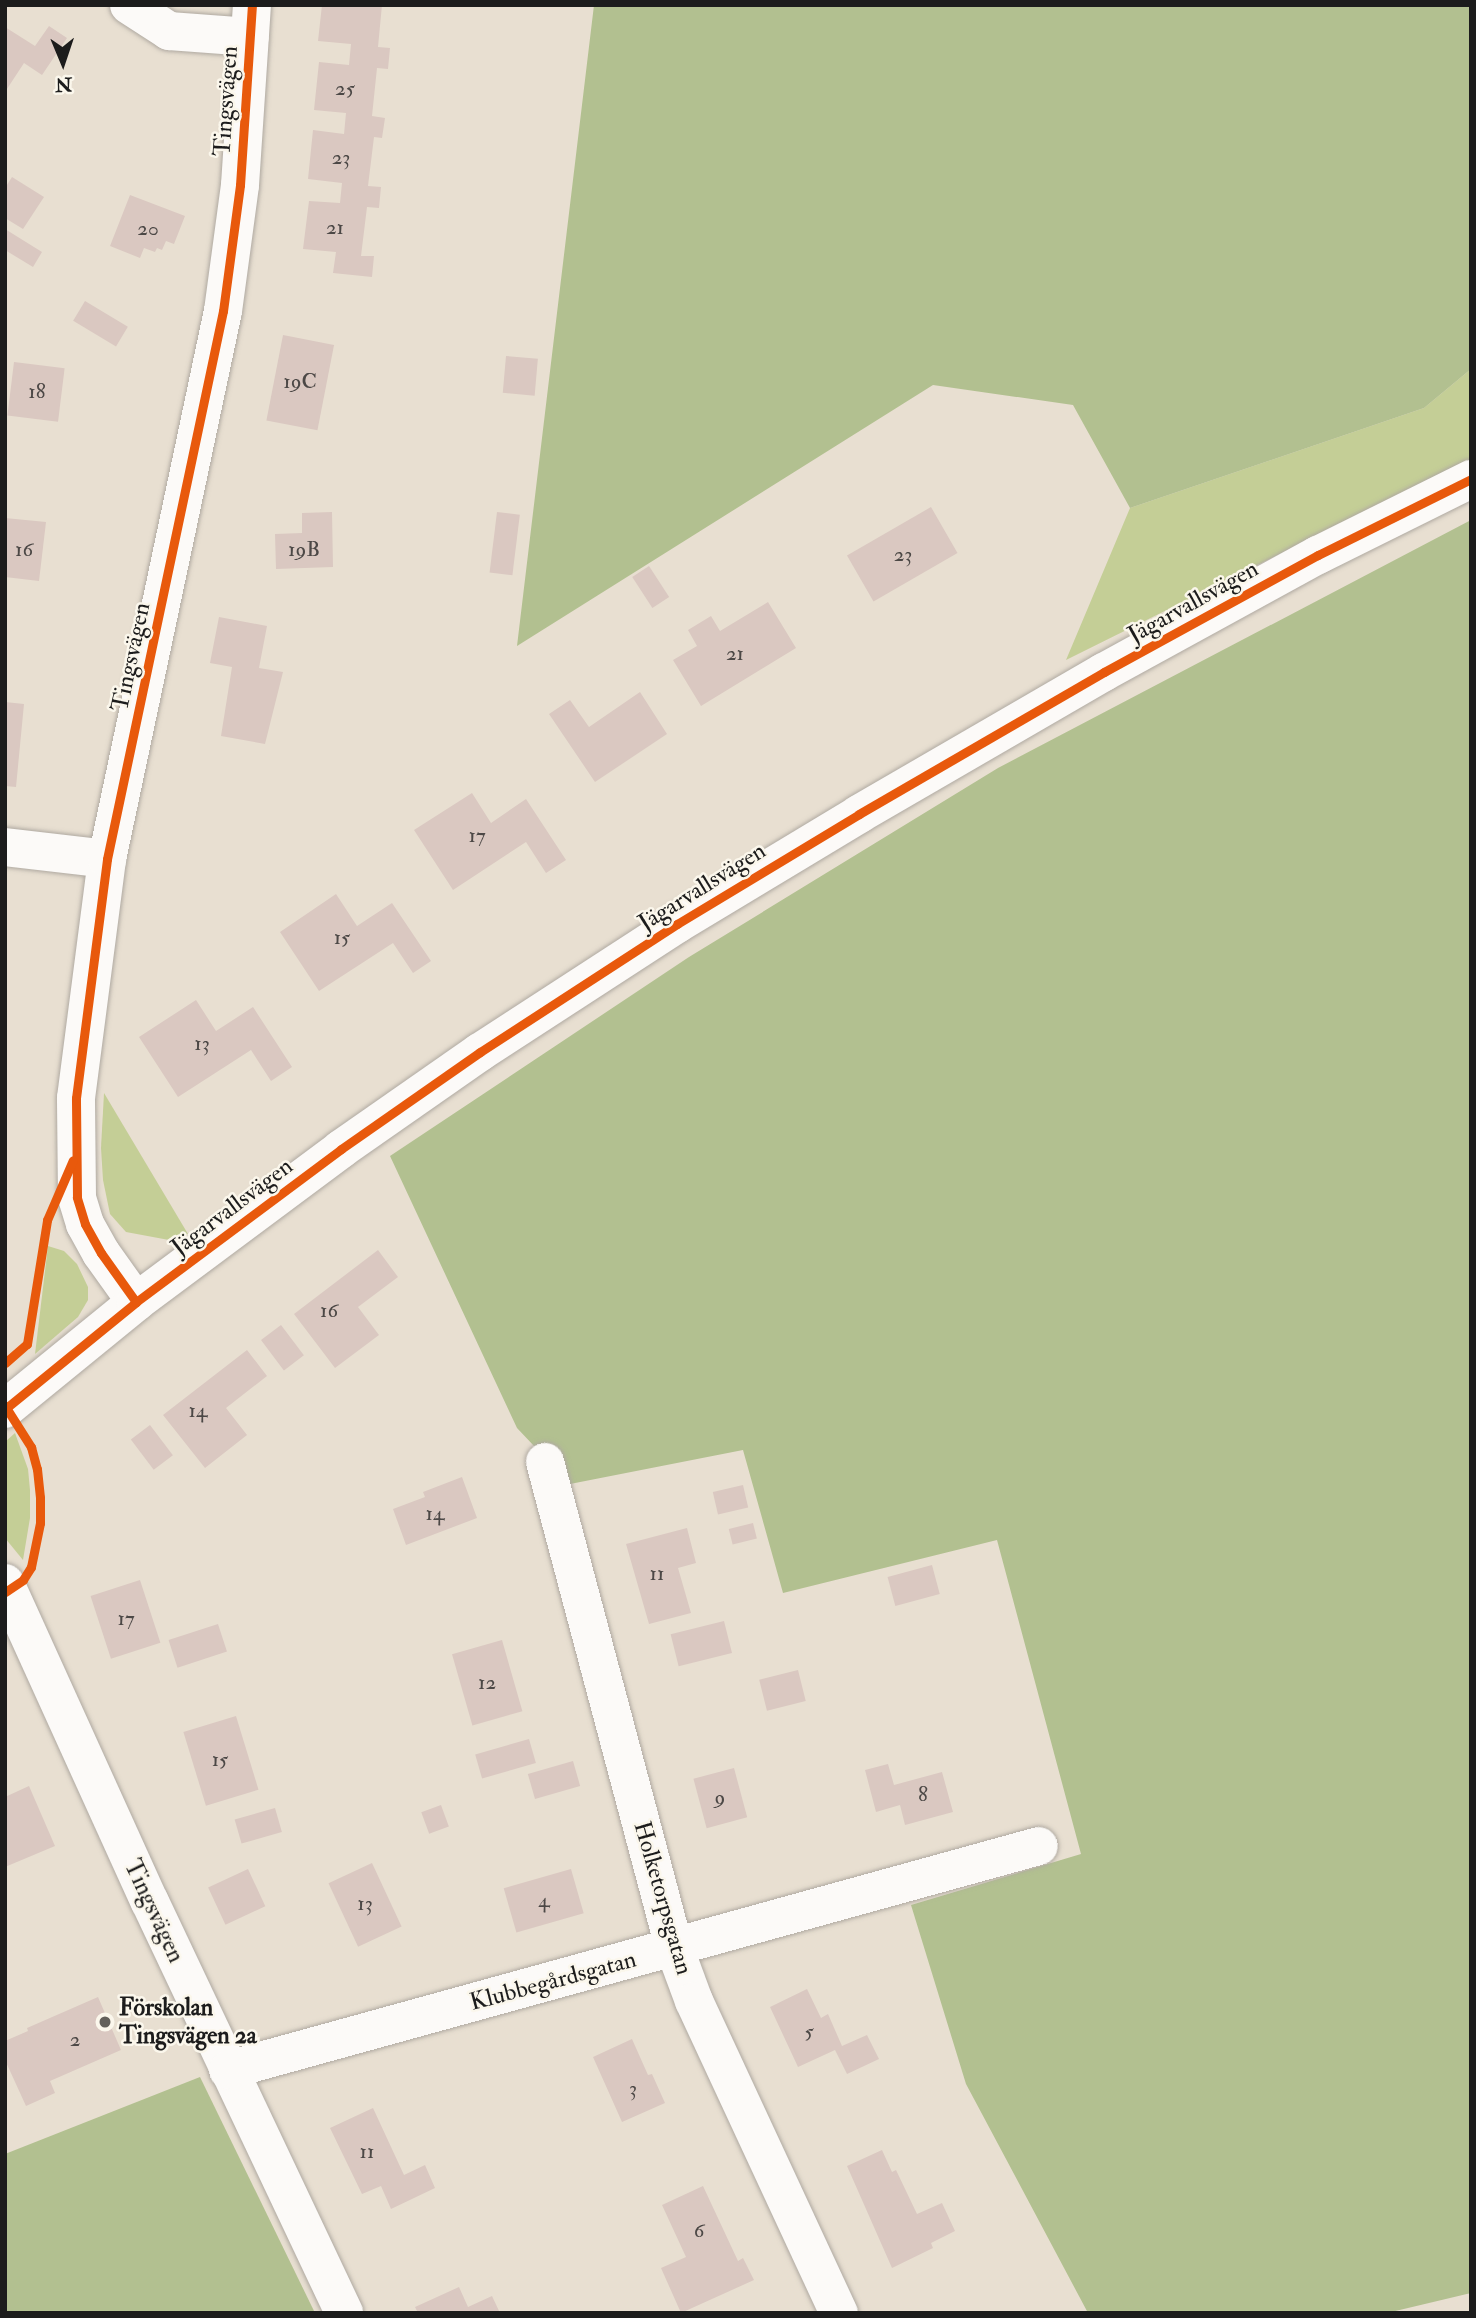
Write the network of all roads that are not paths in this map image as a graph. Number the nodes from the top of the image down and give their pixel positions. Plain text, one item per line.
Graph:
1 (129, 5) edge
2 (251, 21) edge
3 (1471, 479) edge
4 (5, 847) edge
5 (107, 859) junction
6 (136, 1302) junction
7 (5, 1409) edge
8 (545, 1462) dead end
9 (5, 1583) edge
10 (1039, 1846) dead end
11 (674, 1947) junction
12 (228, 2070) junction
13 (344, 2313) edge
14 (839, 2313) edge

1 - 2 street, Tingsvägen
2 - 5 street, Tingsvägen
3 - 6 street, Jägarvallsvägen
4 - 5 street
5 - 6 street, Tingsvägen
6 - 7 street, Jägarvallsvägen
8 - 11 street, Holketorpsgatan
9 - 12 street, Tingsvägen
10 - 11 street, Klubbegårdsgatan
11 - 12 street, Klubbegårdsgatan
11 - 14 street, Holketorpsgatan
12 - 13 street, Tingsvägen

